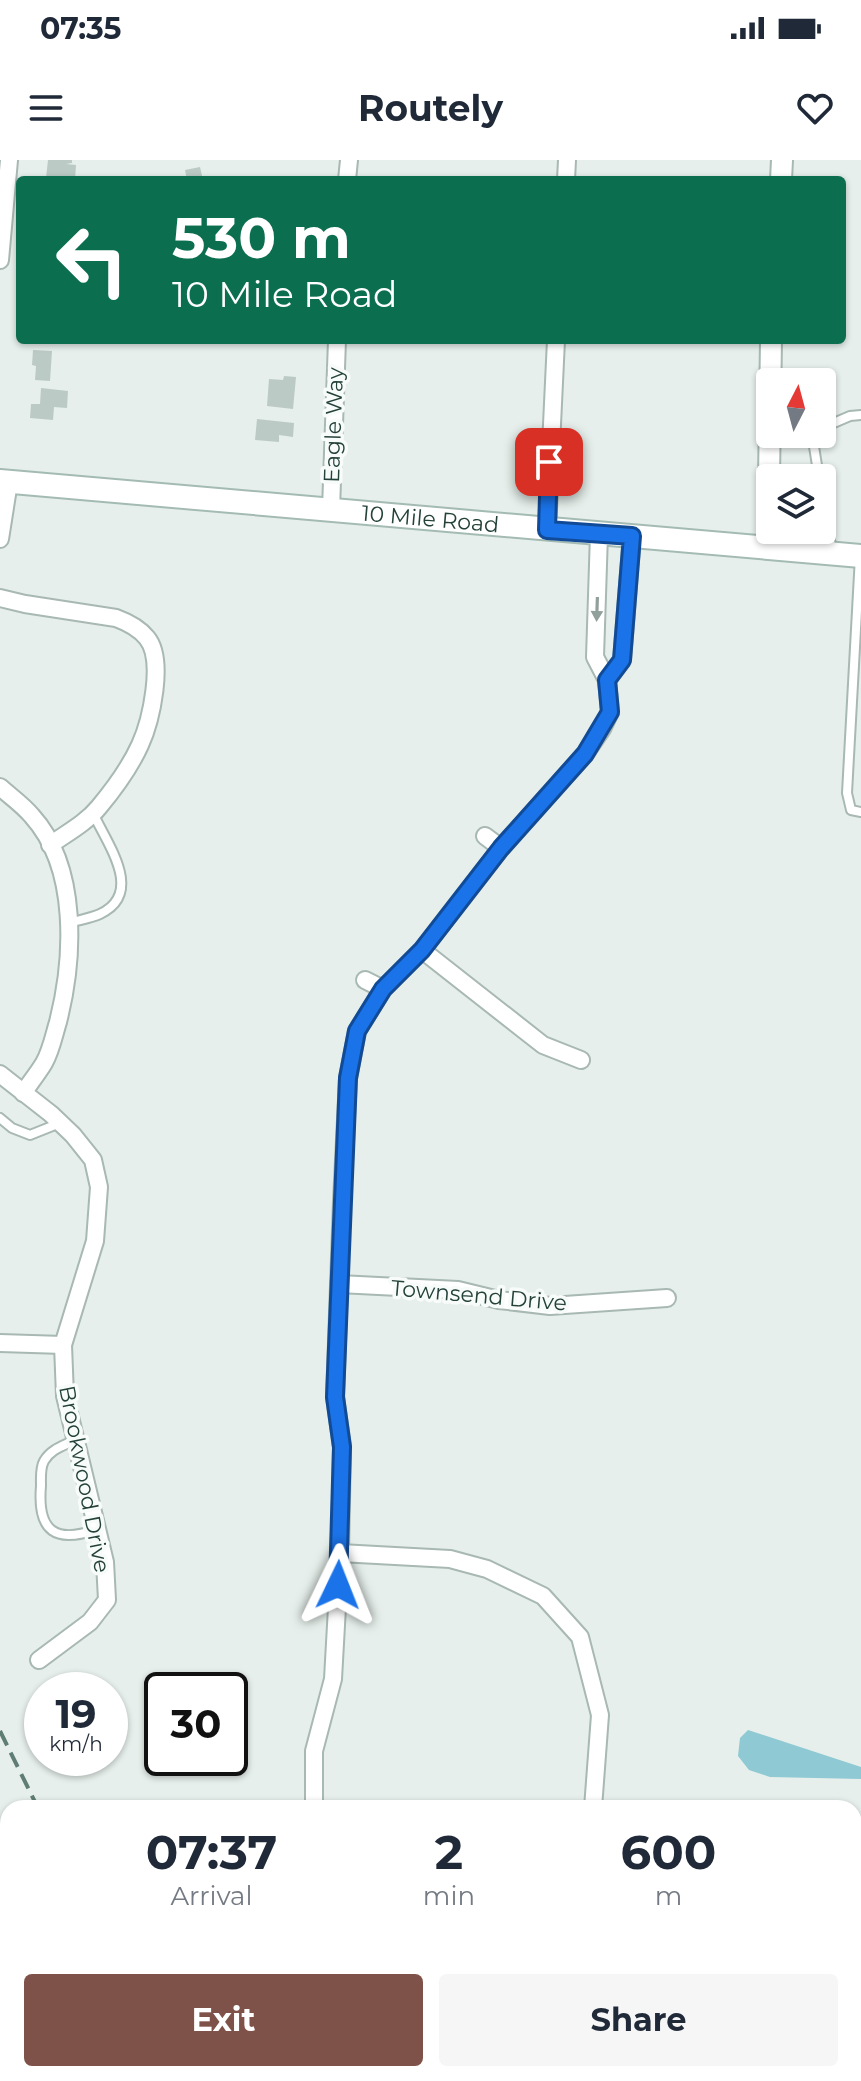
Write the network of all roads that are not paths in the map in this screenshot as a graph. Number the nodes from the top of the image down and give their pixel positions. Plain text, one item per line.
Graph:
1 (9, 160) edge
2 (0, 260) edge
3 (337, 344) edge
4 (556, 344) edge
5 (771, 344) edge
6 (770, 368) edge
7 (861, 415) edge
8 (836, 422) edge
9 (769, 448) edge
10 (4, 482) edge
11 (331, 509) junction
12 (547, 530) junction
13 (599, 534) junction
14 (632, 536) junction
15 (0, 539) edge
16 (830, 544) edge
17 (768, 548) junction
18 (832, 553) junction
19 (861, 556) edge
20 (0, 598) edge
21 (607, 680) junction
22 (857, 692) edge
23 (0, 787) edge
24 (861, 812) edge
25 (93, 813) junction
26 (485, 836) dead end
27 (50, 845) junction
28 (501, 848) junction
29 (69, 923) junction
30 (422, 950) junction
31 (365, 980) dead end
32 (383, 989) junction
33 (581, 1060) dead end
34 (0, 1074) edge
35 (23, 1093) junction
36 (0, 1118) edge
37 (60, 1123) junction
38 (339, 1284) junction
39 (667, 1298) dead end
40 (0, 1343) edge
41 (63, 1345) junction
42 (76, 1440) junction
43 (97, 1529) junction
44 (340, 1553) junction
45 (39, 1660) dead end
46 (314, 1800) edge
47 (594, 1800) edge

1 - 2 street
3 - 11 street, Eagle Way
4 - 12 street
5 - 6 street
7 - 8 lane
9 - 17 street
10 - 11 main road, 10 Mile Road
10 - 15 street
11 - 12 main road, 10 Mile Road
12 - 13 main road, 10 Mile Road
13 - 14 main road, 10 Mile Road
13 -> 21 street
14 - 17 main road, 10 Mile Road
14 - 21 street
16 - 18 lane
17 - 18 main road, 10 Mile Road
18 - 19 main road, 10 Mile Road
19 - 22 lane
20 - 25 street
21 - 28 street
22 - 24 lane
23 - 27 street
25 - 27 street
25 - 29 lane
26 - 28 street
27 - 29 street
28 - 30 street
29 - 35 street
30 - 32 street
30 - 33 street
31 - 32 street
32 - 38 street
34 - 35 street, Brookwood Drive
35 - 37 street, Brookwood Drive
36 - 37 lane
37 - 41 street, Brookwood Drive
38 - 39 street, Townsend Drive
38 - 44 street
40 - 41 street
41 - 42 street, Brookwood Drive
42 - 43 street, Brookwood Drive
42 - 43 lane
43 - 45 street, Brookwood Drive
44 - 46 street
44 - 47 street

